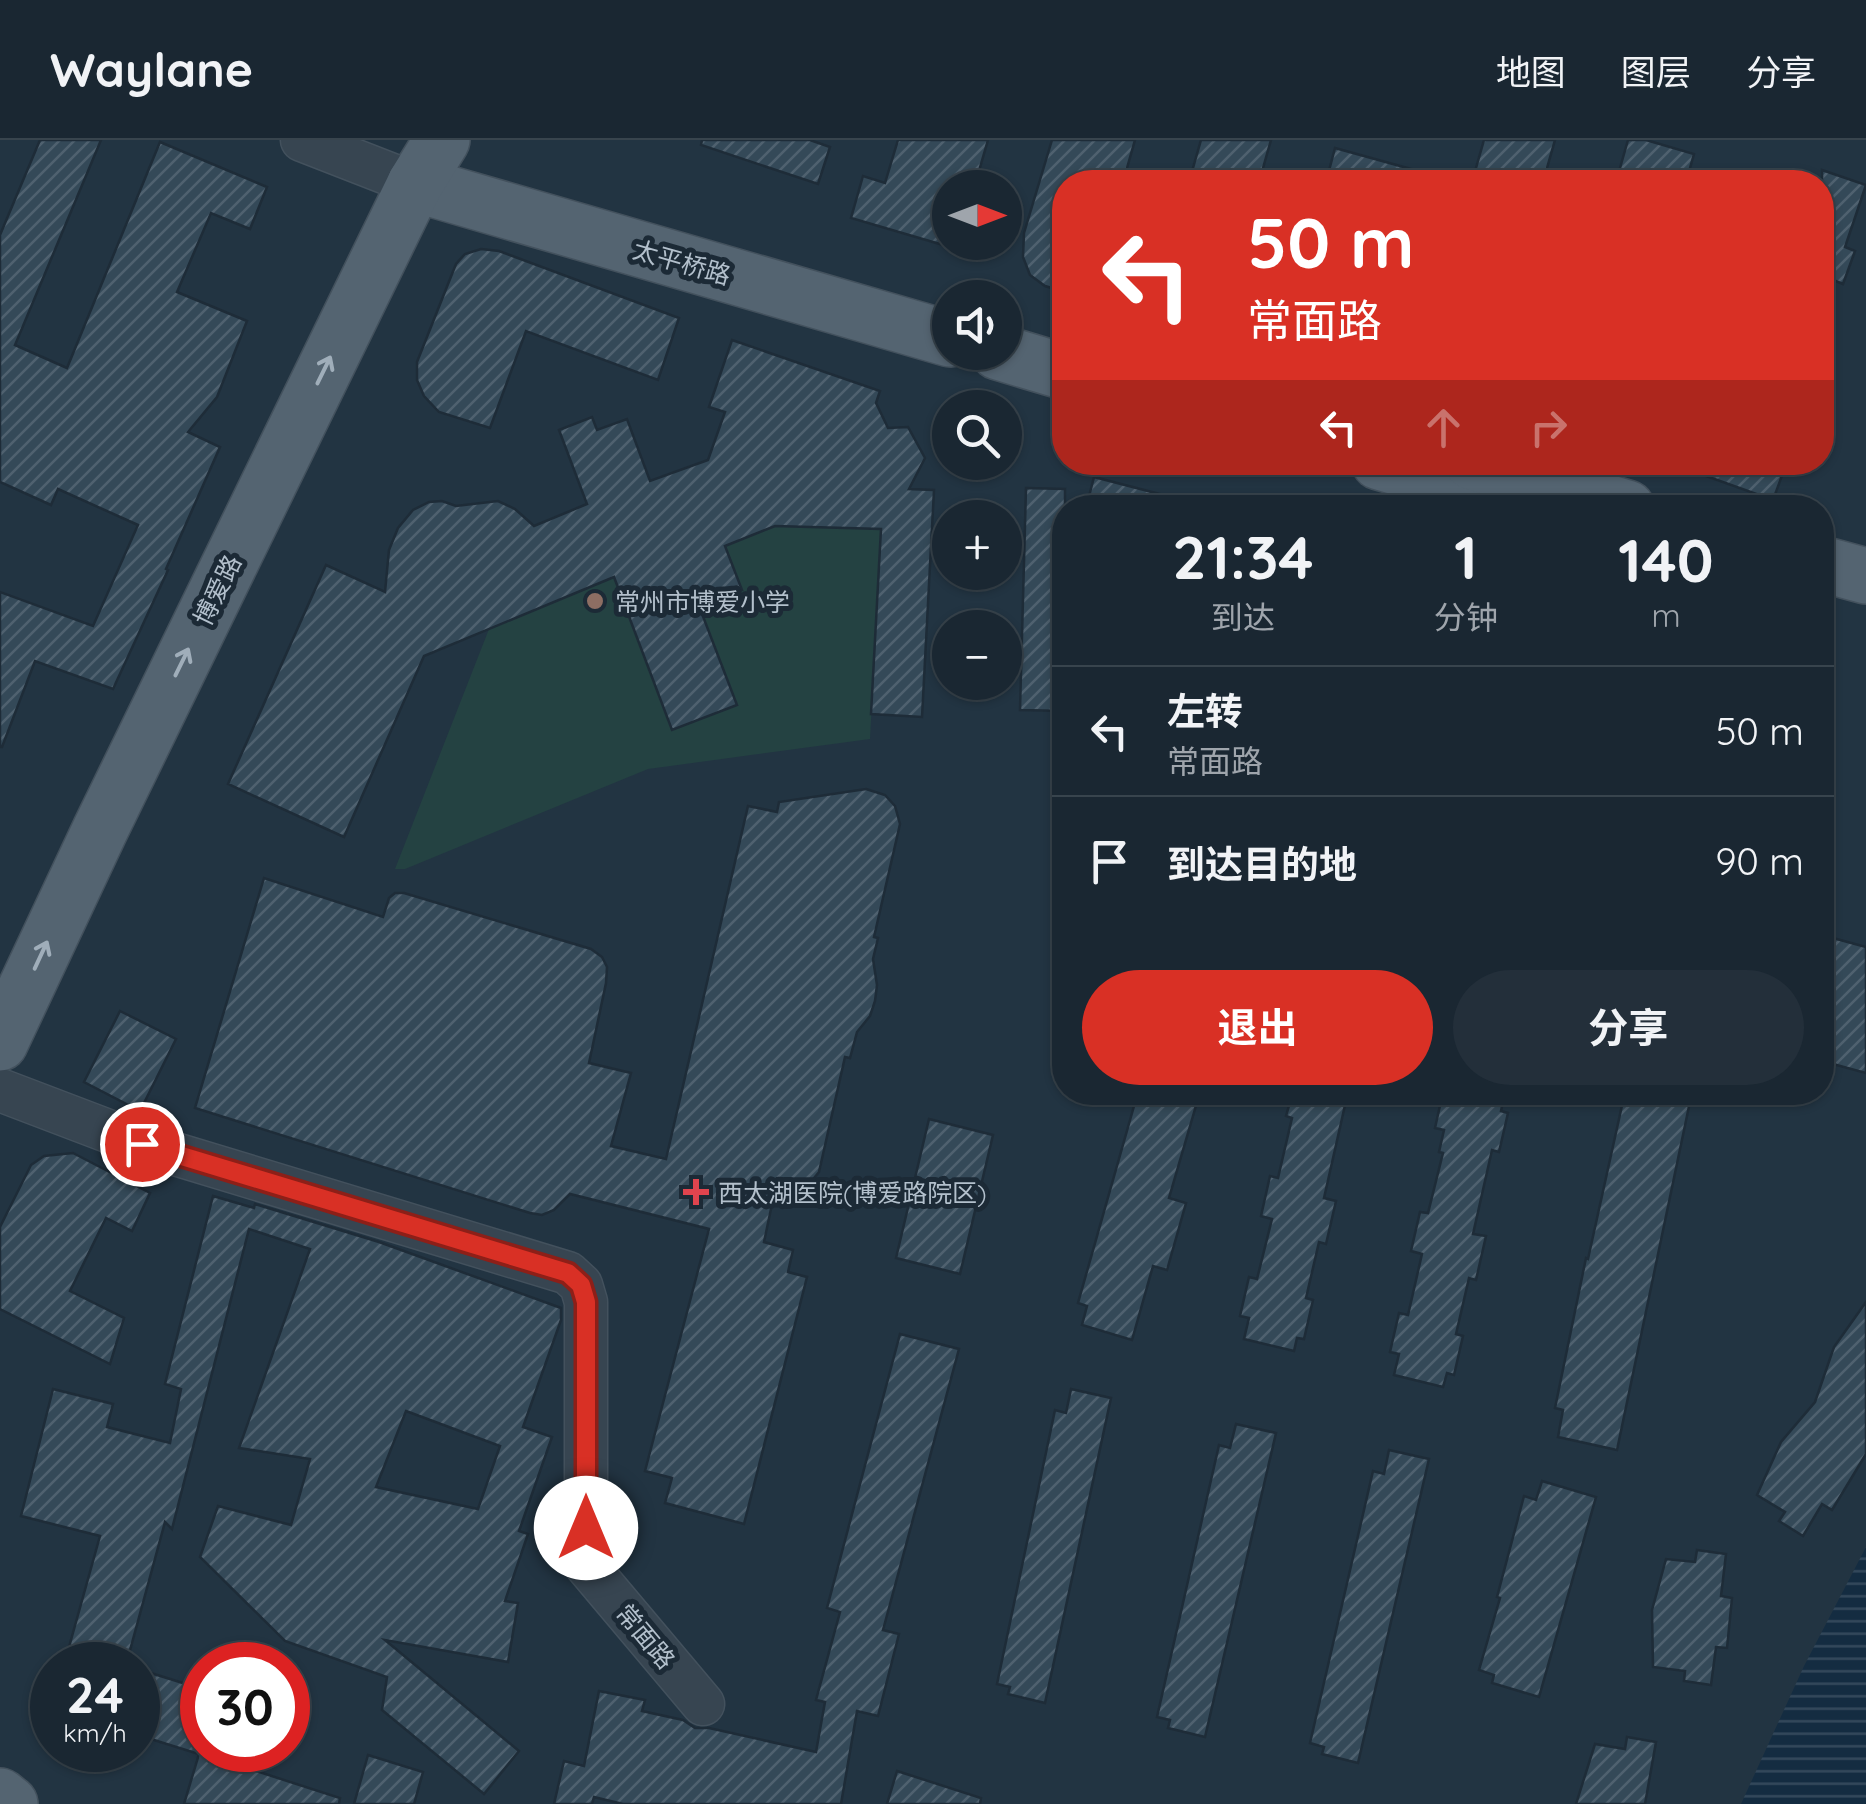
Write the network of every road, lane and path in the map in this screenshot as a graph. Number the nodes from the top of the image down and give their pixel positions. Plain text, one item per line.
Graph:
1 (302, 140) edge
2 (370, 140) edge
3 (428, 162) edge
4 (932, 301) edge
5 (1022, 328) edge
6 (932, 332) edge
7 (1052, 337) edge
8 (1022, 359) edge
9 (1052, 368) edge
10 (1422, 475) edge
11 (1516, 475) edge
12 (1489, 495) edge
13 (1582, 495) edge
14 (1834, 567) edge
15 (1866, 576) edge
16 (1834, 595) edge
17 (1866, 604) edge
18 (0, 1043) edge
19 (0, 1090) edge
20 (702, 1704) dead end
21 (0, 1796) edge
22 (10, 1804) edge

1 - 3 street
2 - 3 street
3 - 4 main road
3 - 6 main road, 太平桥路
18 -> 3 main road, 博爱路
5 - 7 main road
8 - 9 main road
10 - 12 main road
11 - 13 main road
14 - 15 main road
16 - 17 main road
19 - 20 street, 常面路
21 - 22 main road

